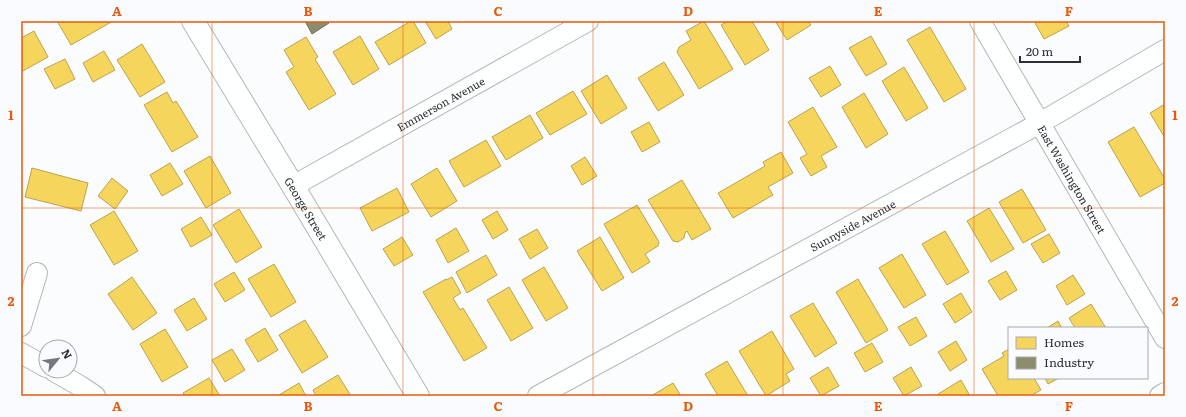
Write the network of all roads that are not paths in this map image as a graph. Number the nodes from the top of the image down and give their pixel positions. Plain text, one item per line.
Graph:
1 (193, 21) edge
2 (588, 21) edge
3 (980, 21) edge
4 (1165, 50) edge
5 (1040, 123) junction
6 (293, 186) junction
7 (37, 273) dead end
8 (21, 326) edge
9 (1165, 338) edge
10 (21, 352) edge
11 (38, 362) edge
12 (68, 379) edge
13 (1165, 393) edge
14 (95, 396) edge
15 (418, 396) edge
16 (538, 396) edge
17 (1160, 396) edge

1 - 6 street, George Street
2 - 6 street, Emmerson Avenue
3 - 5 street, East Washington Street
4 - 5 street, Sunnyside Avenue
5 - 9 street, East Washington Street
5 - 16 street, Sunnyside Avenue
6 - 15 street, George Street
7 - 8 street
10 - 11 street
12 - 14 street
13 - 17 street

